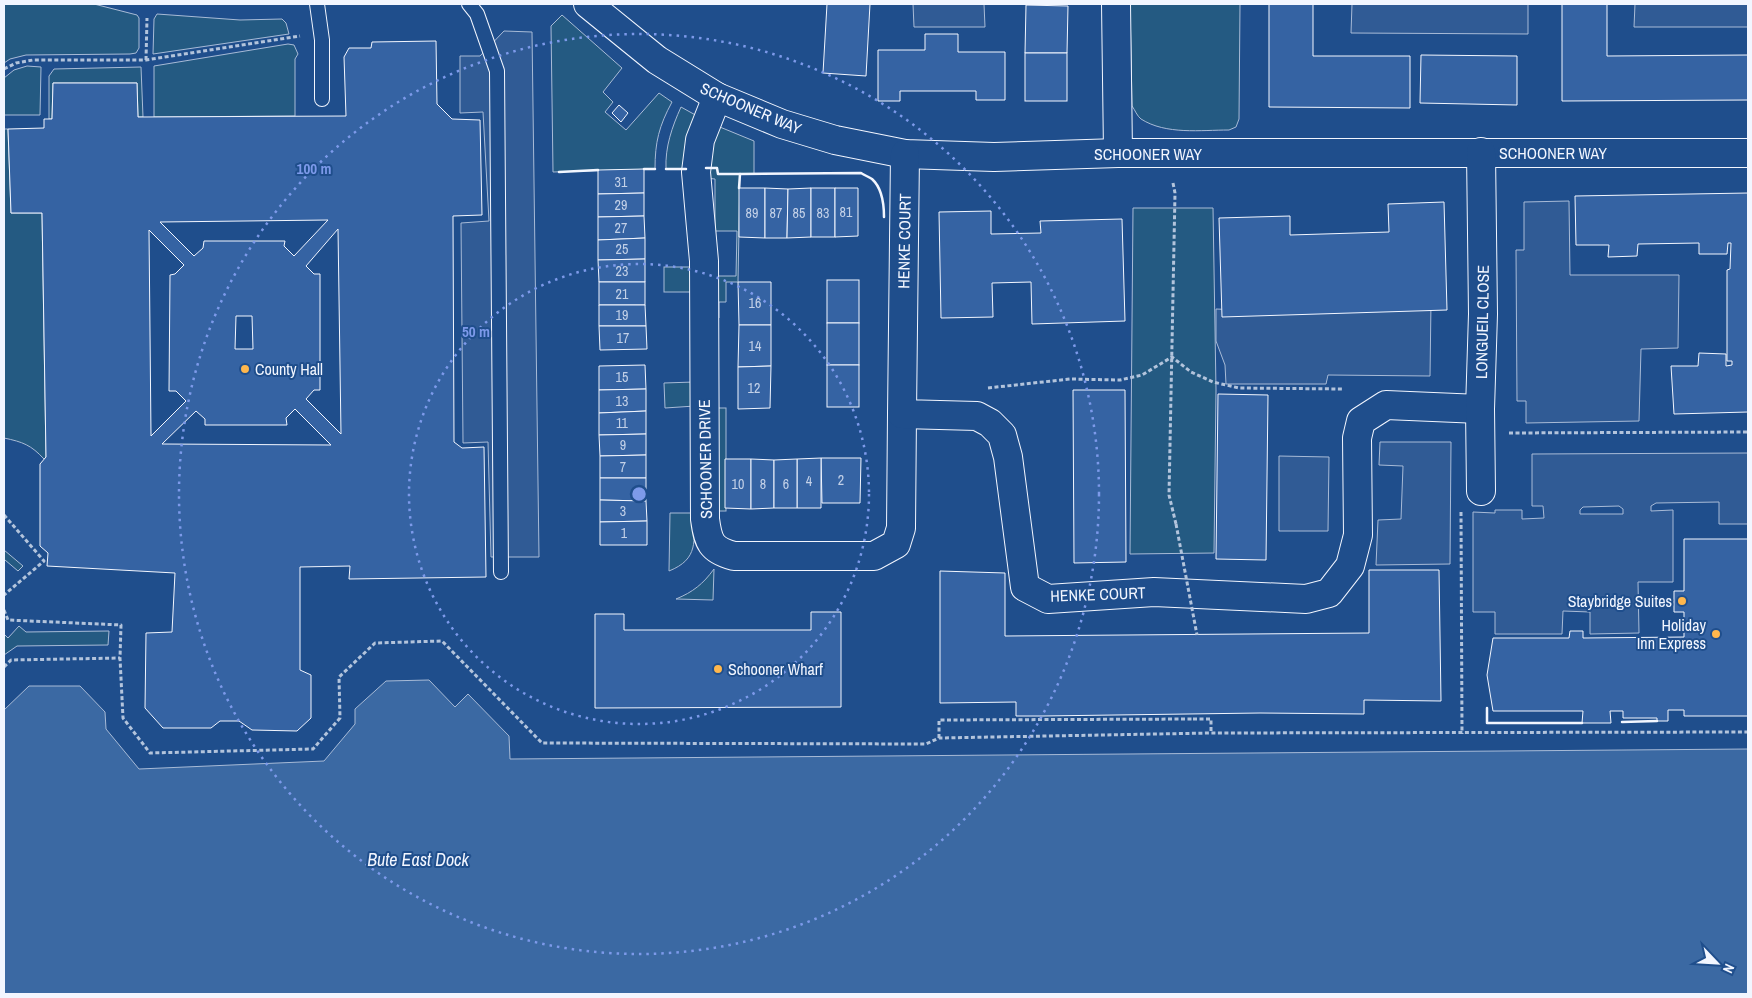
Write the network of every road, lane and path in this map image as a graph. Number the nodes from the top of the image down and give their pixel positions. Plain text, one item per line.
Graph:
1 (317, 4) edge
2 (469, 4) edge
3 (588, 4) edge
4 (1116, 4) edge
5 (147, 18) dead end
6 (321, 33) junction
7 (146, 60) junction
8 (4, 69) edge
9 (717, 97) junction
10 (322, 99) dead end
11 (1481, 152) junction
12 (1118, 153) junction
13 (1748, 153) edge
14 (905, 154) junction
15 (1167, 154) junction
16 (1172, 357) junction
17 (982, 388) dead end
18 (1343, 388) dead end
19 (902, 414) junction
20 (1480, 421) junction
21 (1748, 432) edge
22 (1481, 491) joint
23 (4, 515) edge
24 (501, 572) dead end
25 (4, 595) edge
26 (4, 610) edge
27 (1197, 635) dead end
28 (120, 658) junction
29 (4, 667) edge
30 (1748, 732) edge
31 (1211, 734) junction
32 (1462, 734) junction
33 (939, 738) junction

1 - 6 lane
2 - 24 lane
3 - 9 street, SCHOONER WAY
4 - 12 street
5 - 7 path
6 - 7 path
6 - 10 lane
7 - 8 path
9 - 14 street, SCHOONER WAY
9 - 19 street, SCHOONER DRIVE
11 - 13 street, SCHOONER WAY
11 - 15 street, SCHOONER WAY
11 - 20 street, LONGUEIL CLOSE
12 - 14 street, SCHOONER WAY
12 - 15 street, SCHOONER WAY
14 - 19 street, HENKE COURT
15 - 16 path
16 - 17 path
16 - 18 path
16 - 27 path, bridge
19 - 20 street, HENKE COURT
20 - 21 path
20 - 22 street, LONGUEIL CLOSE
22 - 32 path
23 - 25 path
26 - 28 path
28 - 29 path
28 - 33 path
30 - 32 path
31 - 32 path
31 - 33 path
31 - 33 path

